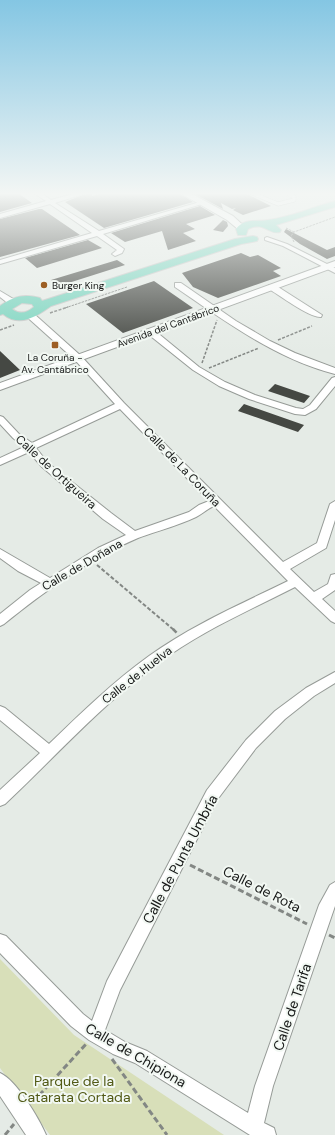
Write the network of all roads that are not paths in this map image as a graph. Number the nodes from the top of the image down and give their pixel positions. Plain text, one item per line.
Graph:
1 (56, 246) edge
2 (116, 246) edge
3 (194, 246) edge
4 (224, 246) edge
5 (287, 246) edge
6 (115, 254) dead end
7 (0, 262) edge
8 (332, 268) edge
9 (178, 285) dead end
10 (272, 288) junction
11 (0, 293) edge
12 (35, 304) junction
13 (6, 307) edge
14 (217, 311) junction
15 (318, 315) dead end
16 (0, 319) edge
17 (24, 319) junction
18 (151, 332) junction
19 (78, 358) junction
20 (335, 371) edge
21 (335, 380) edge
22 (0, 387) edge
23 (121, 405) junction
24 (0, 419) edge
25 (32, 448) junction
26 (0, 462) edge
27 (216, 502) junction
28 (335, 504) edge
29 (134, 536) junction
30 (0, 553) edge
31 (282, 568) junction
32 (335, 578) edge
33 (296, 582) junction
34 (49, 583) junction
35 (314, 598) junction
36 (335, 618) edge
37 (0, 621) edge
38 (335, 677) edge
39 (0, 712) edge
40 (50, 753) junction
41 (0, 799) edge
42 (335, 890) edge
43 (0, 942) edge
44 (95, 1034) junction
45 (0, 1082) edge
46 (260, 1130) edge
47 (37, 1135) edge

1 - 7 street
2 - 6 street
3 - 12 main road
4 - 12 main road
5 - 8 street
8 - 10 street, Avenida del Cantábrico
9 - 14 street
10 - 14 street, Avenida del Cantábrico
10 - 15 street
11 - 13 street
12 - 13 main road
12 - 17 main road
13 - 17 main road
14 - 18 street, Avenida del Cantábrico
14 - 20 street
16 - 17 main road
17 - 19 street, Calle de La Coruña
18 - 19 street, Avenida del Cantábrico
18 - 21 street
19 - 22 street, Avenida del Cantábrico
19 - 23 street, Calle de La Coruña
23 - 25 street
23 - 27 street, Calle de La Coruña
24 - 25 street, Calle de Ortigueira
25 - 26 street
25 - 29 street, Calle de Ortigueira
27 - 29 street, Calle de Doñana
27 - 31 street, Calle de La Coruña
28 - 31 street
29 - 34 street, Calle de Doñana
30 - 34 street
31 - 33 street, Calle de La Coruña
32 - 35 street
33 - 35 street, Calle de La Coruña
33 - 40 street, Calle de Huelva
34 - 37 street, Calle de Doñana
35 - 36 street, Calle de La Coruña
38 - 44 street, Calle de Punta Umbría
39 - 40 street
40 - 41 street, Calle de Huelva
42 - 46 street, Calle de Tarifa
43 - 44 street, Calle de Chipiona
44 - 46 street, Calle de Chipiona
45 - 47 street

